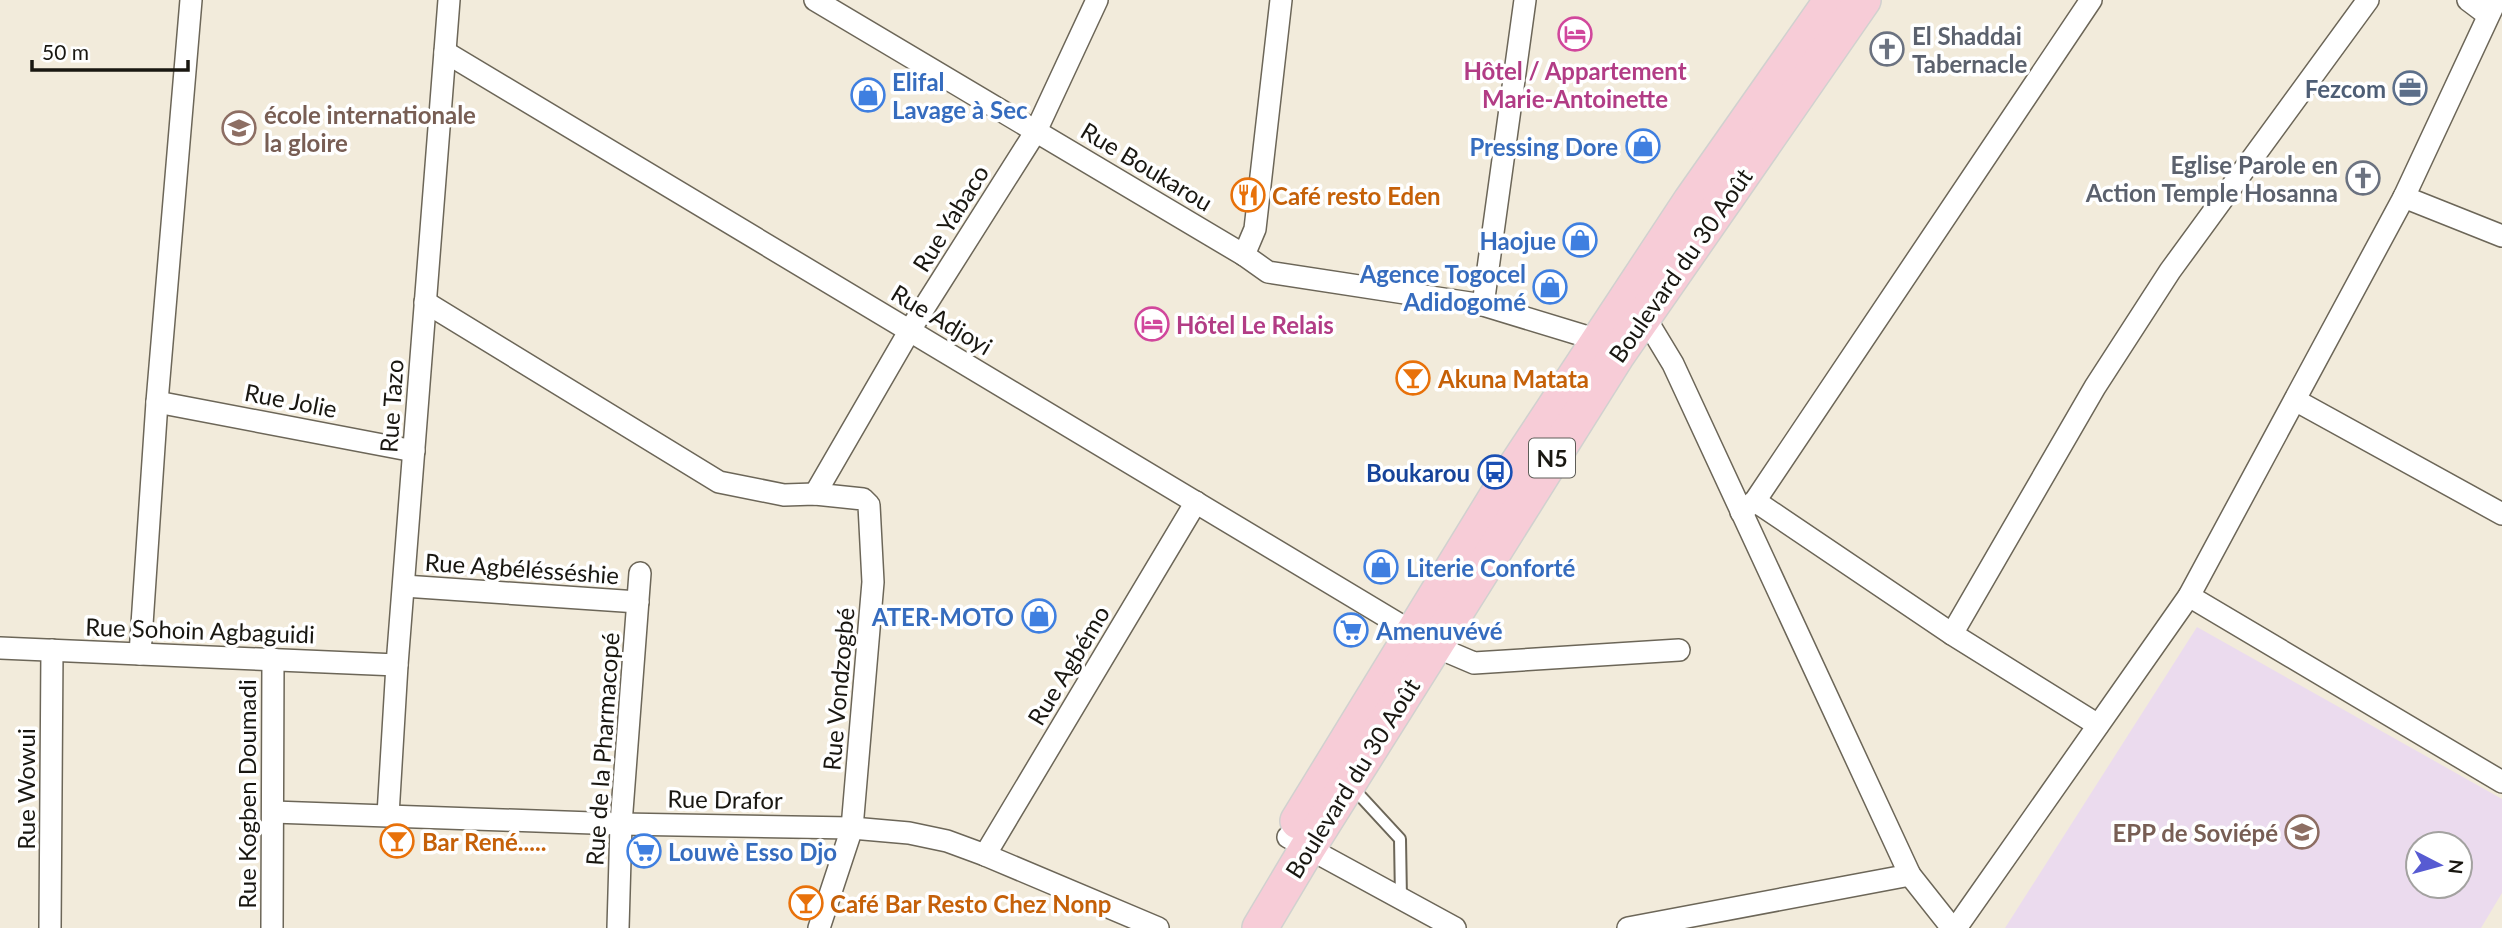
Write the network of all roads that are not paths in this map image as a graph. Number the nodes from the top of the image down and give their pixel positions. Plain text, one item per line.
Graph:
1 (191, 0) edge
2 (449, 0) edge
3 (815, 0) edge
4 (1097, 0) edge
5 (1281, 0) edge
6 (1525, 0) edge
7 (1832, 0) edge
8 (1863, 0) edge
9 (2091, 0) edge
10 (2368, 0) edge
11 (2468, 0) edge
12 (2492, 7) edge
13 (445, 52) junction
14 (1035, 131) junction
15 (2404, 197) junction
16 (2502, 236) edge
17 (1244, 255) junction
18 (425, 302) junction
19 (1483, 305) junction
20 (1635, 310) junction
21 (910, 330) junction
22 (1608, 347) junction
23 (2295, 400) junction
24 (158, 401) junction
25 (414, 451) junction
26 (815, 494) junction
27 (1196, 502) junction
28 (1748, 507) junction
29 (2502, 514) edge
30 (640, 573) dead end
31 (404, 586) junction
32 (2189, 596) junction
33 (638, 602) junction
34 (1952, 634) junction
35 (1423, 639) junction
36 (0, 648) edge
37 (52, 650) junction
38 (1679, 650) dead end
39 (140, 654) junction
40 (273, 659) junction
41 (397, 665) junction
42 (2098, 725) junction
43 (2502, 782) edge
44 (1349, 784) junction
45 (273, 812) junction
46 (388, 815) junction
47 (621, 824) junction
48 (852, 828) junction
49 (1297, 843) junction
50 (985, 855) junction
51 (1910, 875) junction
52 (1401, 899) junction
53 (50, 928) edge
54 (272, 928) edge
55 (618, 928) edge
56 (819, 928) edge
57 (1158, 928) edge
58 (1236, 928) edge
59 (1260, 928) edge
60 (1455, 928) edge
61 (1628, 928) edge
62 (1954, 928) edge

1 - 24 street
2 - 13 street, Rue Tazo
3 - 14 street, Rue Boukarou
4 - 14 street, Rue Yabaco
5 - 17 street
6 - 19 street
7 - 20 highway, Boulevard du 30 Août / N5
8 - 20 highway, Boulevard du 30 Août / N5
9 - 28 street
10 - 34 street
11 - 12 street
12 - 15 street
13 - 18 street, Rue Tazo
13 - 21 street, Rue Adjoyi
14 - 17 street, Rue Boukarou
14 - 21 street, Rue Yabaco
15 - 16 street
15 - 23 street
17 - 19 street, Rue Boukarou
18 - 25 street, Rue Tazo
18 - 26 street
19 - 22 street, Rue Boukarou
20 - 22 highway, Boulevard du 30 Août / N5
20 - 28 street
21 - 26 street, Rue Yabaco
21 - 27 street, Rue Adjoyi
22 - 35 highway, Boulevard du 30 Août / N5
23 - 29 street
23 - 32 street
24 - 25 street, Rue Jolie
24 - 39 street
25 - 31 street, Rue Tazo
26 - 48 street, Rue Vondzogbé
27 - 35 street, Rue Adjoyi
27 - 50 street, Rue Agbémo
28 - 34 street
28 - 51 street
30 - 33 street, Rue de la Pharmacopé
31 - 33 street, Rue Agbélésséshie
31 - 41 street, Rue Tazo
32 - 42 street
32 - 43 street
33 - 47 street, Rue de la Pharmacopé
34 - 42 street
35 - 38 street, Rue Adjoyi
35 - 44 highway, Boulevard du 30 Août / N5
35 - 49 highway, Boulevard du 30 Août / N5
36 - 37 street, Rue Sohoin Agbaguidi
37 - 39 street, Rue Sohoin Agbaguidi
37 - 53 street, Rue Wowui
39 - 40 street, Rue Sohoin Agbaguidi
40 - 41 street, Rue Sohoin Agbaguidi
40 - 45 street, Rue Kogben Doumadi
41 - 46 street, Rue Tazo
42 - 62 street
44 - 49 highway, Boulevard du 30 Août / N5
44 - 52 lane
45 - 46 street, Rue Drafor
45 - 54 street, Rue Kogben Doumadi
46 - 47 street, Rue Drafor
47 - 48 street, Rue Drafor
47 - 55 street, Rue de la Pharmacopé
48 - 50 street, Rue Drafor
48 - 56 street, Rue Vondzogbé
49 - 52 street
49 - 58 highway, Boulevard du 30 Août / N5
49 - 59 highway, Boulevard du 30 Août / N5
50 - 57 street, Rue Drafor
51 - 61 street
51 - 62 street
52 - 60 street

